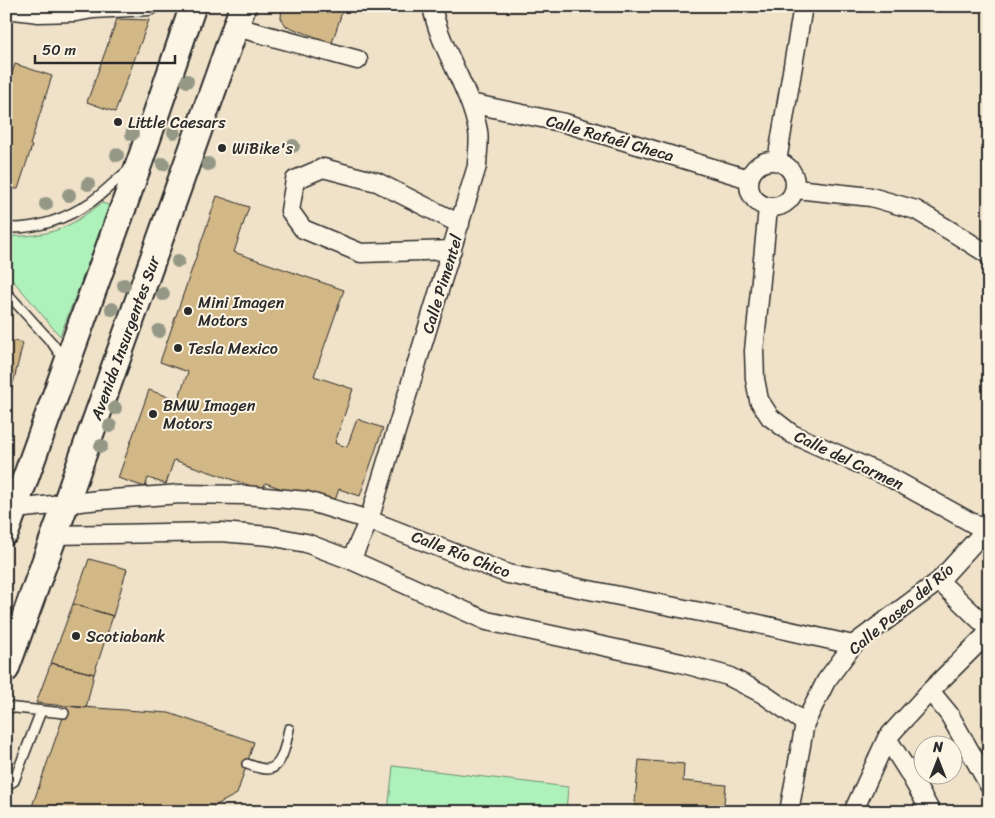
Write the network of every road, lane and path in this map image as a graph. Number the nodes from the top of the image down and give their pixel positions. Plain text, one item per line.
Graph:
1 (149, 6) edge
2 (179, 6) edge
3 (193, 6) edge
4 (432, 6) edge
5 (803, 6) edge
6 (6, 9) edge
7 (239, 17) edge
8 (358, 60) dead end
9 (470, 103) junction
10 (140, 161) junction
11 (777, 161) junction
12 (749, 179) junction
13 (796, 189) junction
14 (768, 208) junction
15 (460, 224) junction
16 (6, 228) edge
17 (452, 250) junction
18 (989, 255) edge
19 (6, 292) edge
20 (67, 363) junction
21 (66, 503) junction
22 (9, 517) edge
23 (367, 524) junction
24 (987, 528) edge
25 (55, 535) junction
26 (352, 557) junction
27 (939, 581) junction
28 (989, 631) edge
29 (854, 645) junction
30 (6, 668) edge
31 (930, 691) junction
32 (6, 707) edge
33 (41, 711) junction
34 (64, 713) dead end
35 (805, 723) junction
36 (289, 728) dead end
37 (887, 738) junction
38 (246, 764) dead end
39 (989, 785) edge
40 (6, 786) edge
41 (789, 812) edge
42 (853, 812) edge
43 (931, 812) edge

1 - 6 street
2 - 3 street
3 - 10 main road
4 - 9 street, Calle Pimentel
5 - 11 street
7 - 8 street
7 - 21 main road, Avenida Insurgentes Sur
9 - 12 street, Calle Rafaél Checa
9 - 15 street, Calle Pimentel
10 - 16 lane
10 - 20 main road
11 - 12 street
11 - 13 street
12 - 14 street
13 - 14 street
13 - 18 street
14 - 24 street, Calle del Carmen
15 - 17 street, Calle Pimentel
15 - 17 street
17 - 23 street, Calle Pimentel
19 - 20 lane
20 - 22 main road
21 - 22 street, Calle Río Chico
21 - 23 street, Calle Río Chico
21 - 25 main road, Avenida Insurgentes Sur
23 - 26 street, Calle Pimentel
23 - 29 street, Calle Río Chico
24 - 27 street, Calle Paseo del Río
25 - 26 street
25 - 30 main road, Avenida Insurgentes Sur
26 - 35 street
27 - 28 street
27 - 29 street, Calle Paseo del Río
28 - 31 street
29 - 35 street, Calle Paseo del Río
31 - 37 street
31 - 39 street
32 - 33 lane
33 - 34 lane
33 - 40 lane
35 - 41 street, Calle Paseo del Río
36 - 38 lane
37 - 42 street
37 - 43 street

